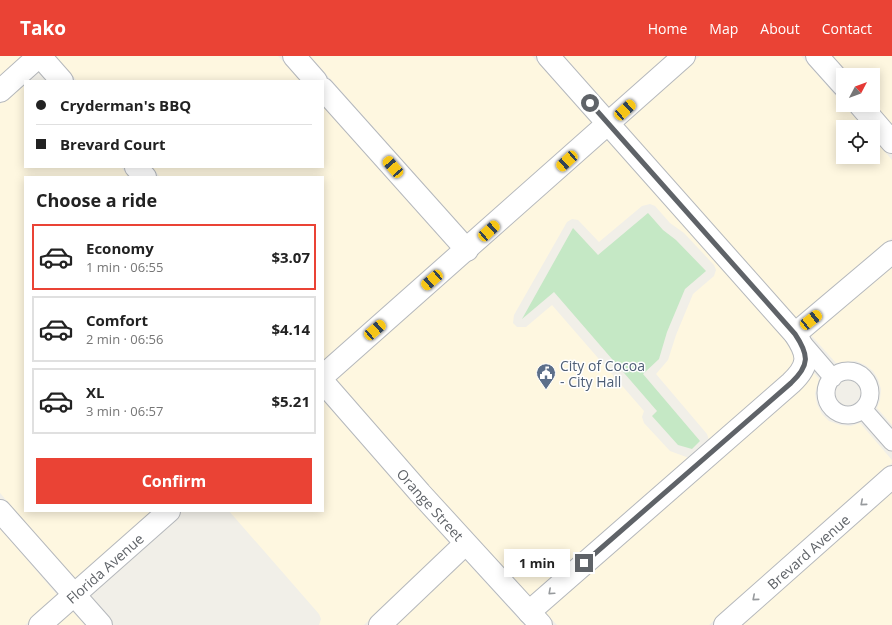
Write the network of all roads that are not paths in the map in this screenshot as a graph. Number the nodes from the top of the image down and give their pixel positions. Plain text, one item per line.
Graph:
1 (40, 56) edge
2 (294, 56) edge
3 (548, 56) edge
4 (684, 56) edge
5 (817, 56) edge
6 (836, 77) edge
7 (61, 80) edge
8 (315, 80) edge
9 (324, 90) edge
10 (0, 91) edge
11 (866, 112) edge
12 (608, 124) junction
13 (892, 142) edge
14 (137, 168) edge
15 (144, 176) edge
16 (467, 250) junction
17 (892, 252) edge
18 (795, 334) junction
19 (324, 375) edge
20 (833, 378) junction
21 (324, 383) edge
22 (863, 409) junction
23 (892, 442) edge
24 (892, 477) edge
25 (0, 511) edge
26 (168, 512) edge
27 (465, 544) junction
28 (73, 596) junction
29 (535, 618) edge
30 (40, 625) edge
31 (101, 625) edge
32 (380, 625) edge
33 (725, 625) edge

1 - 7 street
1 - 10 street
2 - 8 street
3 - 12 street
4 - 12 street
5 - 6 street
9 - 16 street
11 - 13 street
12 - 16 street
12 - 18 street
14 - 15 street
16 - 19 street
17 - 18 street
18 - 20 street
18 -> 29 street
20 - 22 street
20 - 22 street
21 - 27 street, Orange Street
22 - 23 street
24 -> 33 street, Brevard Avenue
25 - 28 street
26 - 28 street, Florida Avenue
27 - 29 street, Orange Street
27 - 32 street
28 - 30 street, Florida Avenue
28 - 31 street

